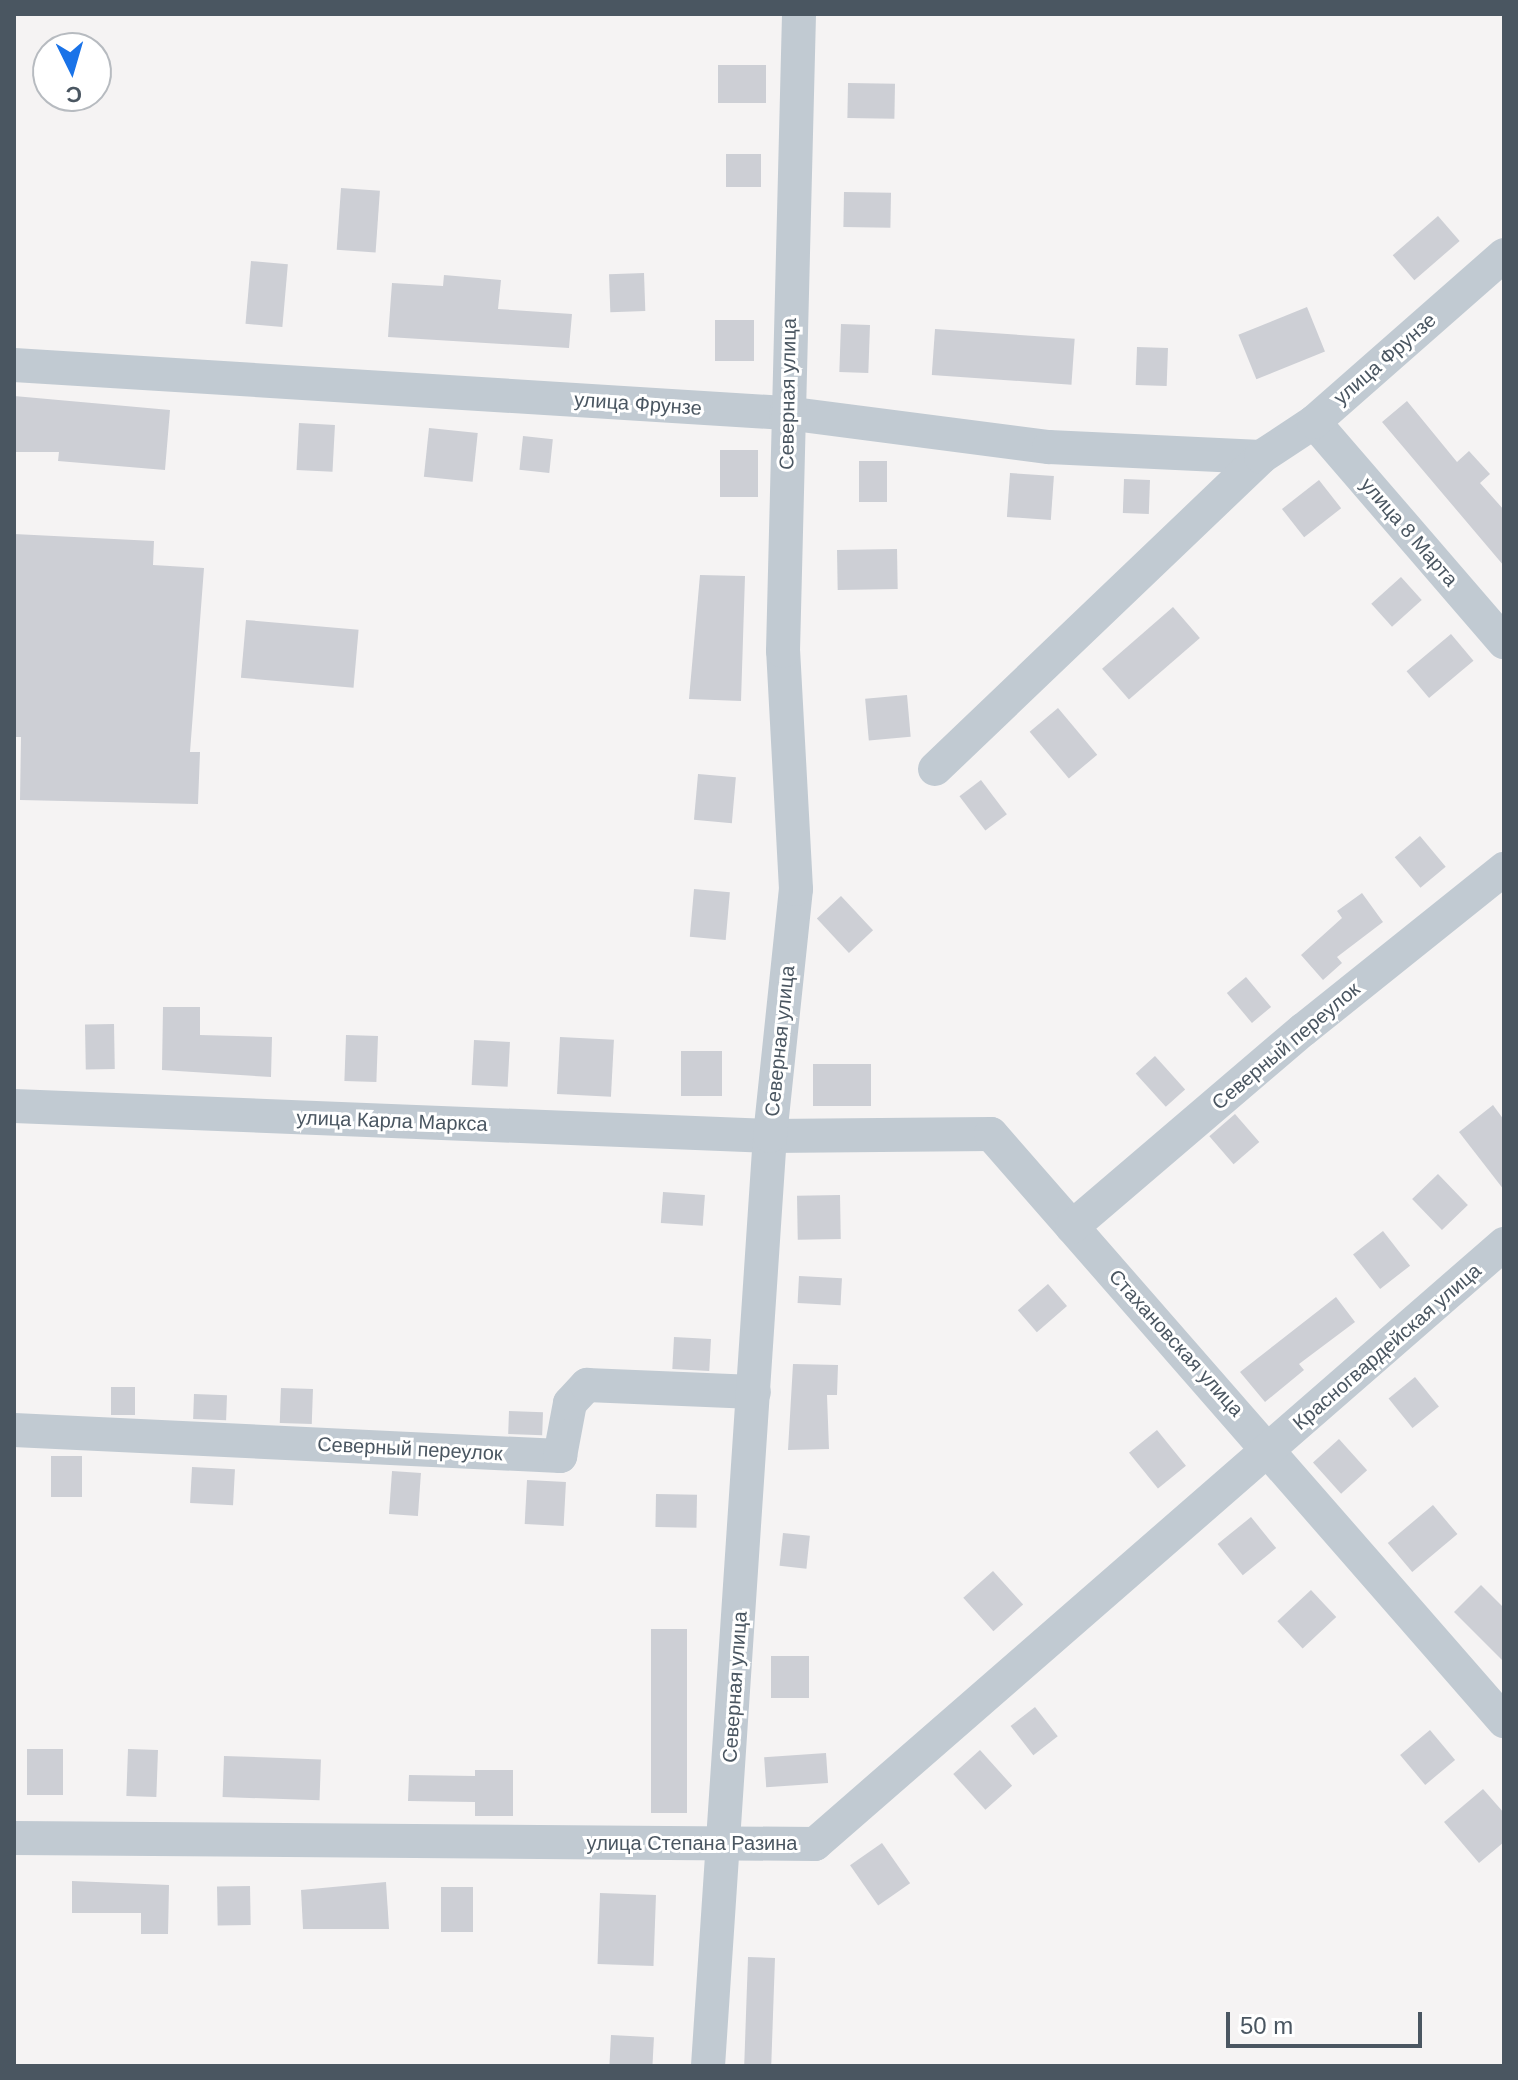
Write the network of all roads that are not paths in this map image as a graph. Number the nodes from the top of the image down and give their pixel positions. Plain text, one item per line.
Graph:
1 (799, 14) edge
2 (1504, 255) edge
3 (14, 365) edge
4 (786, 413) junction
5 (1314, 422) junction
6 (1261, 457) junction
7 (1504, 642) edge
8 (935, 769) dead end
9 (1504, 869) edge
10 (14, 1106) edge
11 (770, 1136) junction
12 (1072, 1227) junction
13 (1504, 1244) edge
14 (754, 1392) junction
15 (14, 1430) edge
16 (1270, 1450) junction
17 (1504, 1721) edge
18 (14, 1838) edge
19 (725, 1844) junction
20 (708, 2066) edge

1 - 4 street, Северная улица
2 - 5 street, улица Фрунзе
3 - 4 street, улица Фрунзе
4 - 6 street, улица Фрунзе
4 - 11 street, Северная улица
5 - 6 street, улица Фрунзе
5 - 7 street, улица 8 Марта
6 - 8 street, улица Фрунзе
9 - 12 street, Северный переулок
10 - 11 street, улица Карла Маркса
11 - 12 street, Стахановская улица
11 - 14 street, Северная улица
12 - 16 street, Стахановская улица
13 - 16 street, Красногвардейская улица
14 - 15 street, Северный переулок
14 - 19 street, Северная улица
16 - 17 street, Стахановская улица
16 - 19 street, улица Степана Разина
18 - 19 street, улица Степана Разина
19 - 20 street, Северная улица

